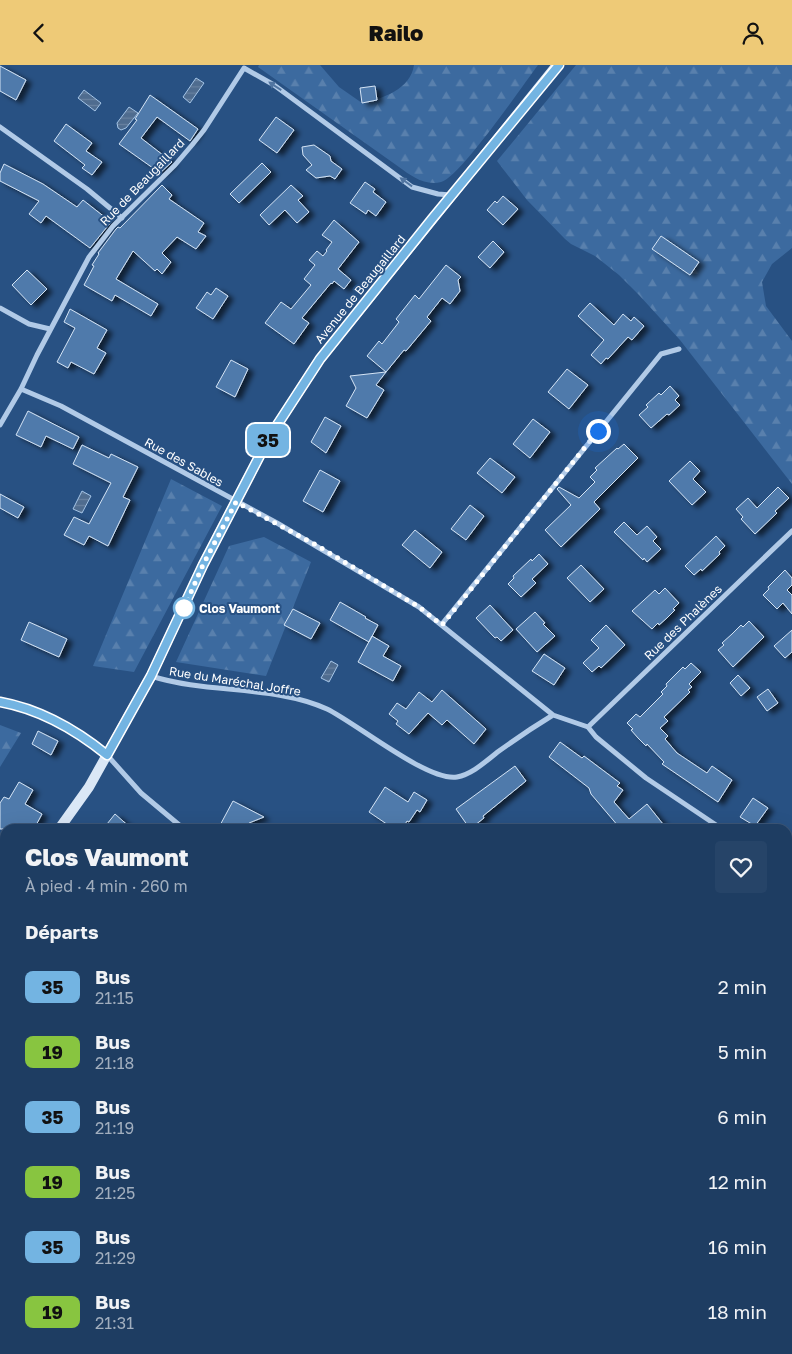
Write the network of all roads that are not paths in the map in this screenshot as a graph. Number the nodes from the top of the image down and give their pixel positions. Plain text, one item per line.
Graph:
1 (558, 65) edge
2 (0, 127) edge
3 (452, 195) junction
4 (122, 218) junction
5 (0, 308) edge
6 (50, 329) junction
7 (679, 349) dead end
8 (21, 389) junction
9 (0, 425) edge
10 (236, 502) junction
11 (792, 531) edge
12 (442, 625) junction
13 (151, 676) junction
14 (0, 702) edge
15 (553, 715) junction
16 (588, 727) junction
17 (107, 755) junction
18 (63, 824) edge
19 (177, 824) edge
20 (715, 824) edge

1 - 3 main road, Avenue de Beaugaillard
2 - 4 street
3 -> 4 street, Rue de Beaugaillard
3 - 10 main road, Avenue de Beaugaillard
4 - 6 street, Rue de Beaugaillard
5 - 6 street
6 - 8 street, Rue de Beaugaillard
7 - 12 street
8 - 9 street, Rue de Beaugaillard
8 - 10 street, Rue des Sables
10 - 12 street, Rue des Sables
10 - 13 main road, Avenue de Beaugaillard
11 - 16 street, Rue des Phalènes
12 - 15 street, Rue des Sables
13 - 15 street, Rue du Maréchal Joffre
13 - 17 main road, Avenue de Beaugaillard
14 - 17 street
15 - 16 street
16 - 20 street
17 - 18 main road, Avenue de Beaugaillard
17 - 19 street

